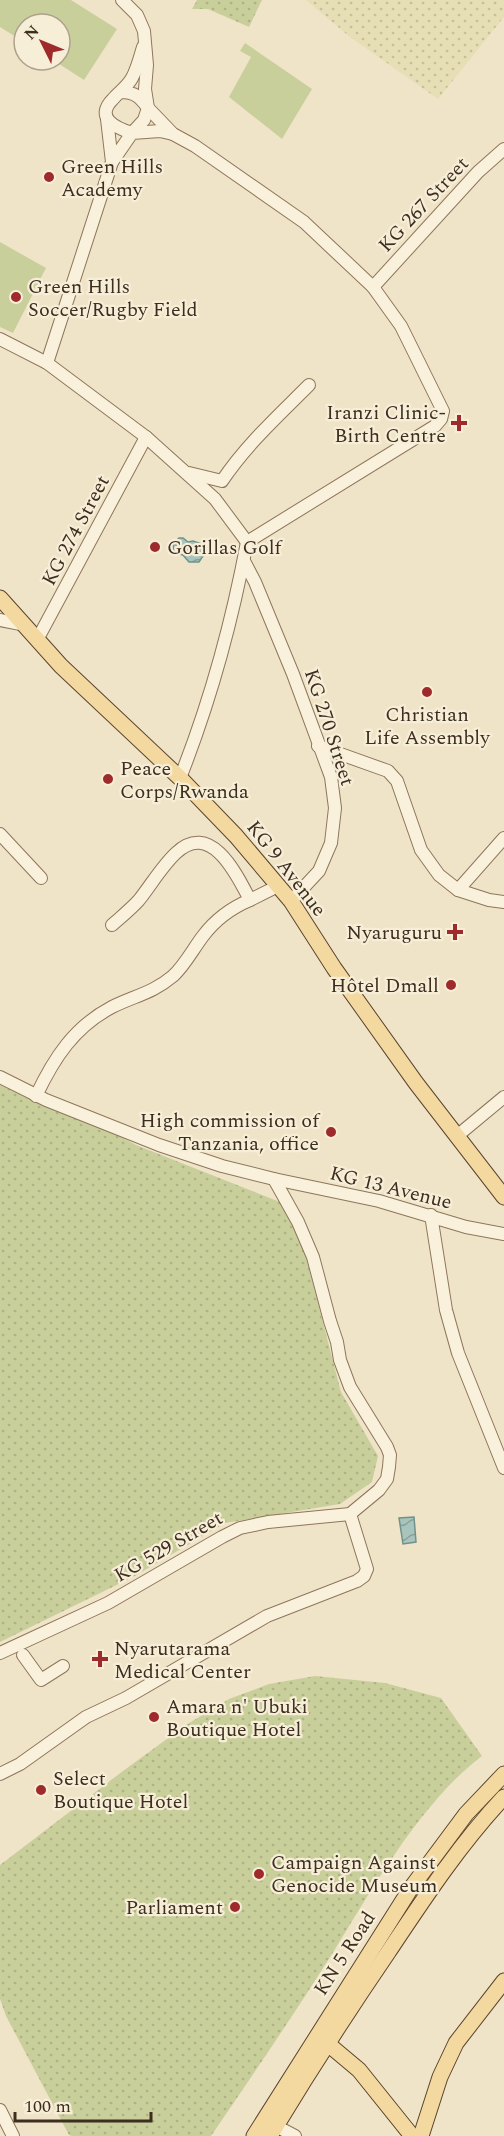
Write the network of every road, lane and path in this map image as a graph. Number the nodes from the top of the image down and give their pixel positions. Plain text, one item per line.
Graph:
1 (122, 0) edge
2 (144, 43) junction
3 (122, 92) junction
4 (148, 108) junction
5 (107, 119) junction
6 (132, 133) junction
7 (173, 135) junction
8 (504, 149) edge
9 (112, 162) junction
10 (373, 287) junction
11 (0, 339) edge
12 (47, 363) junction
13 (309, 385) dead end
14 (146, 437) junction
15 (185, 472) junction
16 (247, 542) junction
17 (244, 561) junction
18 (0, 598) edge
19 (0, 620) edge
20 (25, 625) junction
21 (37, 640) junction
22 (318, 746) junction
23 (180, 778) junction
24 (0, 834) edge
25 (504, 838) edge
26 (41, 878) dead end
27 (278, 886) junction
28 (458, 890) junction
29 (250, 900) junction
30 (291, 901) junction
31 (504, 902) edge
32 (112, 925) dead end
33 (0, 1077) edge
34 (36, 1096) junction
35 (504, 1097) edge
36 (457, 1136) junction
37 (274, 1179) junction
38 (504, 1197) edge
39 (431, 1215) junction
40 (504, 1234) edge
41 (504, 1468) edge
42 (350, 1514) junction
43 (0, 1653) edge
44 (23, 1655) dead end
45 (63, 1666) dead end
46 (0, 1774) edge
47 (504, 1774) edge
48 (504, 1797) edge
49 (504, 1981) edge
50 (328, 2044) junction
51 (0, 2110) edge
52 (273, 2131) edge
53 (14, 2136) edge
54 (254, 2136) edge
55 (295, 2136) edge
56 (412, 2136) edge
57 (421, 2136) edge

1 - 2 street
2 - 3 street
2 - 4 street
3 - 4 street
3 - 5 street
4 - 6 street
4 - 7 street
5 - 6 street
5 - 9 street
6 - 7 street
6 - 9 street
7 - 10 street
8 - 10 street, KG 267 Street
9 - 12 street
10 - 16 street
11 - 12 street
12 - 14 street
13 - 15 street
14 - 15 street
14 - 21 street, KG 274 Street
15 - 16 street
16 - 17 street
17 - 22 street, KG 270 Street
17 - 23 street
18 - 20 main road, KG 9 Avenue
19 - 20 street
20 - 21 main road, KG 9 Avenue
21 - 23 main road, KG 9 Avenue
22 - 28 street
22 - 30 street, KG 270 Street
23 - 27 main road, KG 9 Avenue
24 - 26 street
25 - 28 street
27 - 29 street
27 - 30 main road, KG 9 Avenue
28 - 31 street
29 - 32 street
29 - 34 street
30 - 36 main road, KG 9 Avenue
33 - 34 street, KG 13 Avenue
34 - 37 street, KG 13 Avenue
35 - 36 street
36 - 38 main road, KG 9 Avenue
37 - 39 street, KG 13 Avenue
37 - 42 street
39 - 40 street, KG 13 Avenue
39 - 41 street
42 - 43 street, KG 529 Street
42 - 46 street
44 - 45 street
47 - 54 main road, KN 5 Road
48 - 50 main road, KN 5 Road
49 - 57 main road
50 - 52 main road, KN 5 Road
50 - 56 main road
51 - 53 street
52 - 55 street

